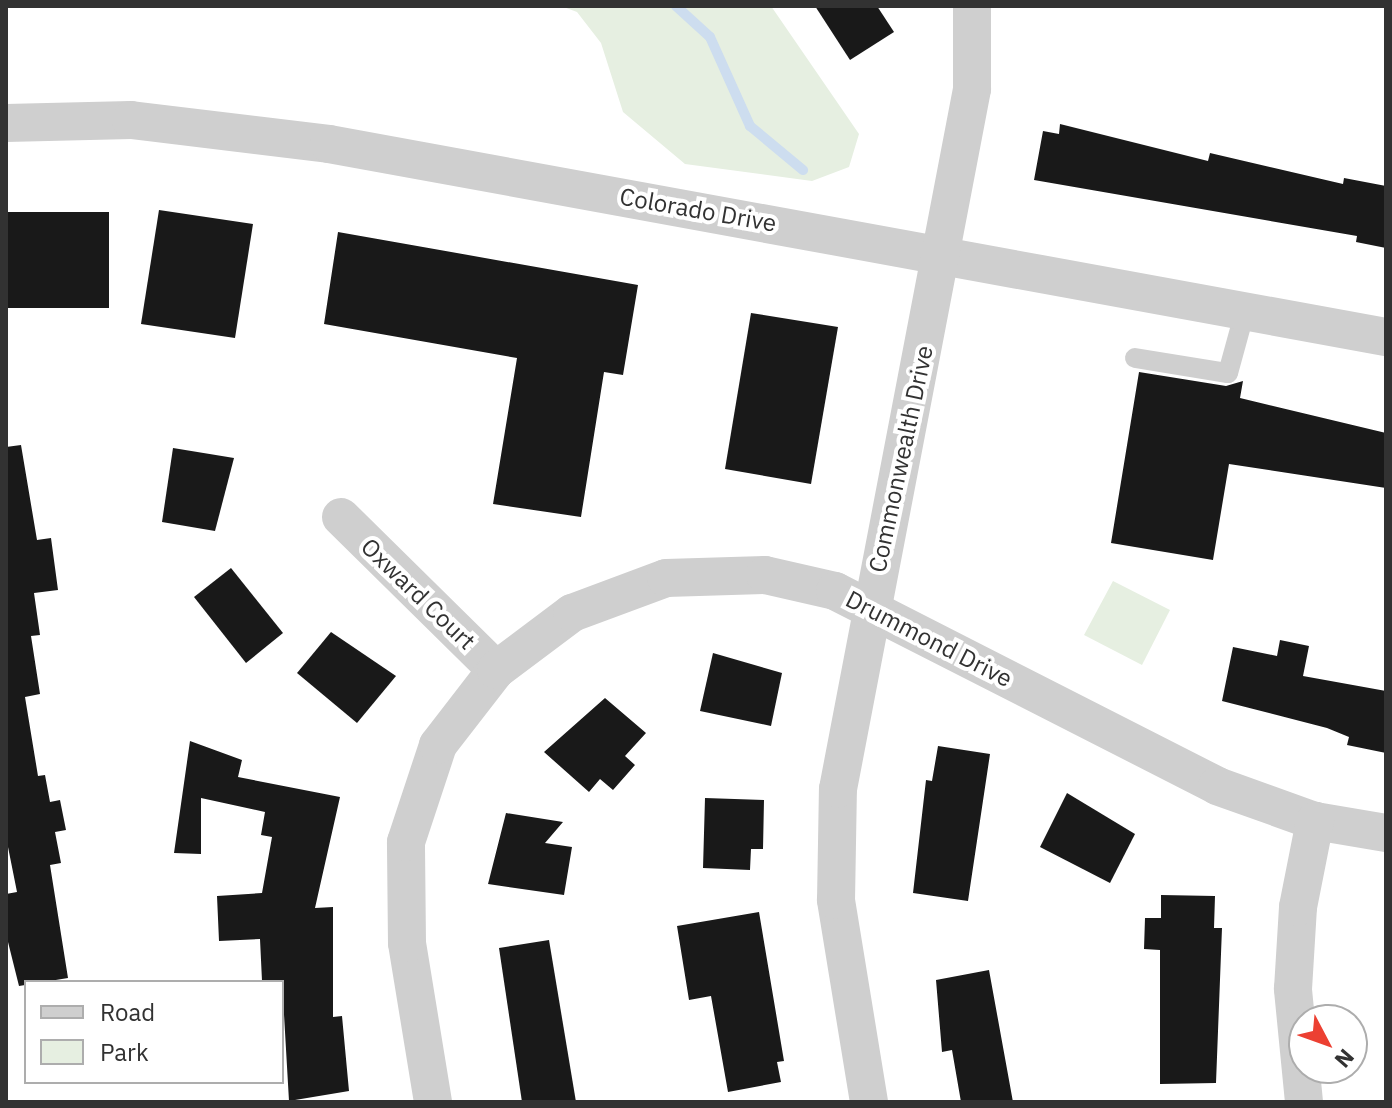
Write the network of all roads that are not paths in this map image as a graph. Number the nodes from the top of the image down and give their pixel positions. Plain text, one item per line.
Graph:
1 (972, 6) edge
2 (6, 123) edge
3 (943, 255) junction
4 (1245, 311) junction
5 (1386, 337) edge
6 (1135, 358) dead end
7 (341, 517) dead end
8 (870, 605) junction
9 (496, 670) junction
10 (1315, 821) junction
11 (1386, 833) edge
12 (433, 1102) edge
13 (869, 1102) edge
14 (1304, 1102) edge

1 - 3 street, Commonwealth Drive
2 - 3 street, Colorado Drive
3 - 4 street, Colorado Drive
3 - 8 street, Commonwealth Drive
4 - 5 street, Colorado Drive
4 - 6 lane
7 - 9 street, Oxward Court
8 - 9 street, Drummond Drive
8 - 10 street, Drummond Drive
8 - 13 street, Commonwealth Drive
9 - 12 street, Drummond Drive
10 - 11 street, Drummond Drive
10 - 14 street

